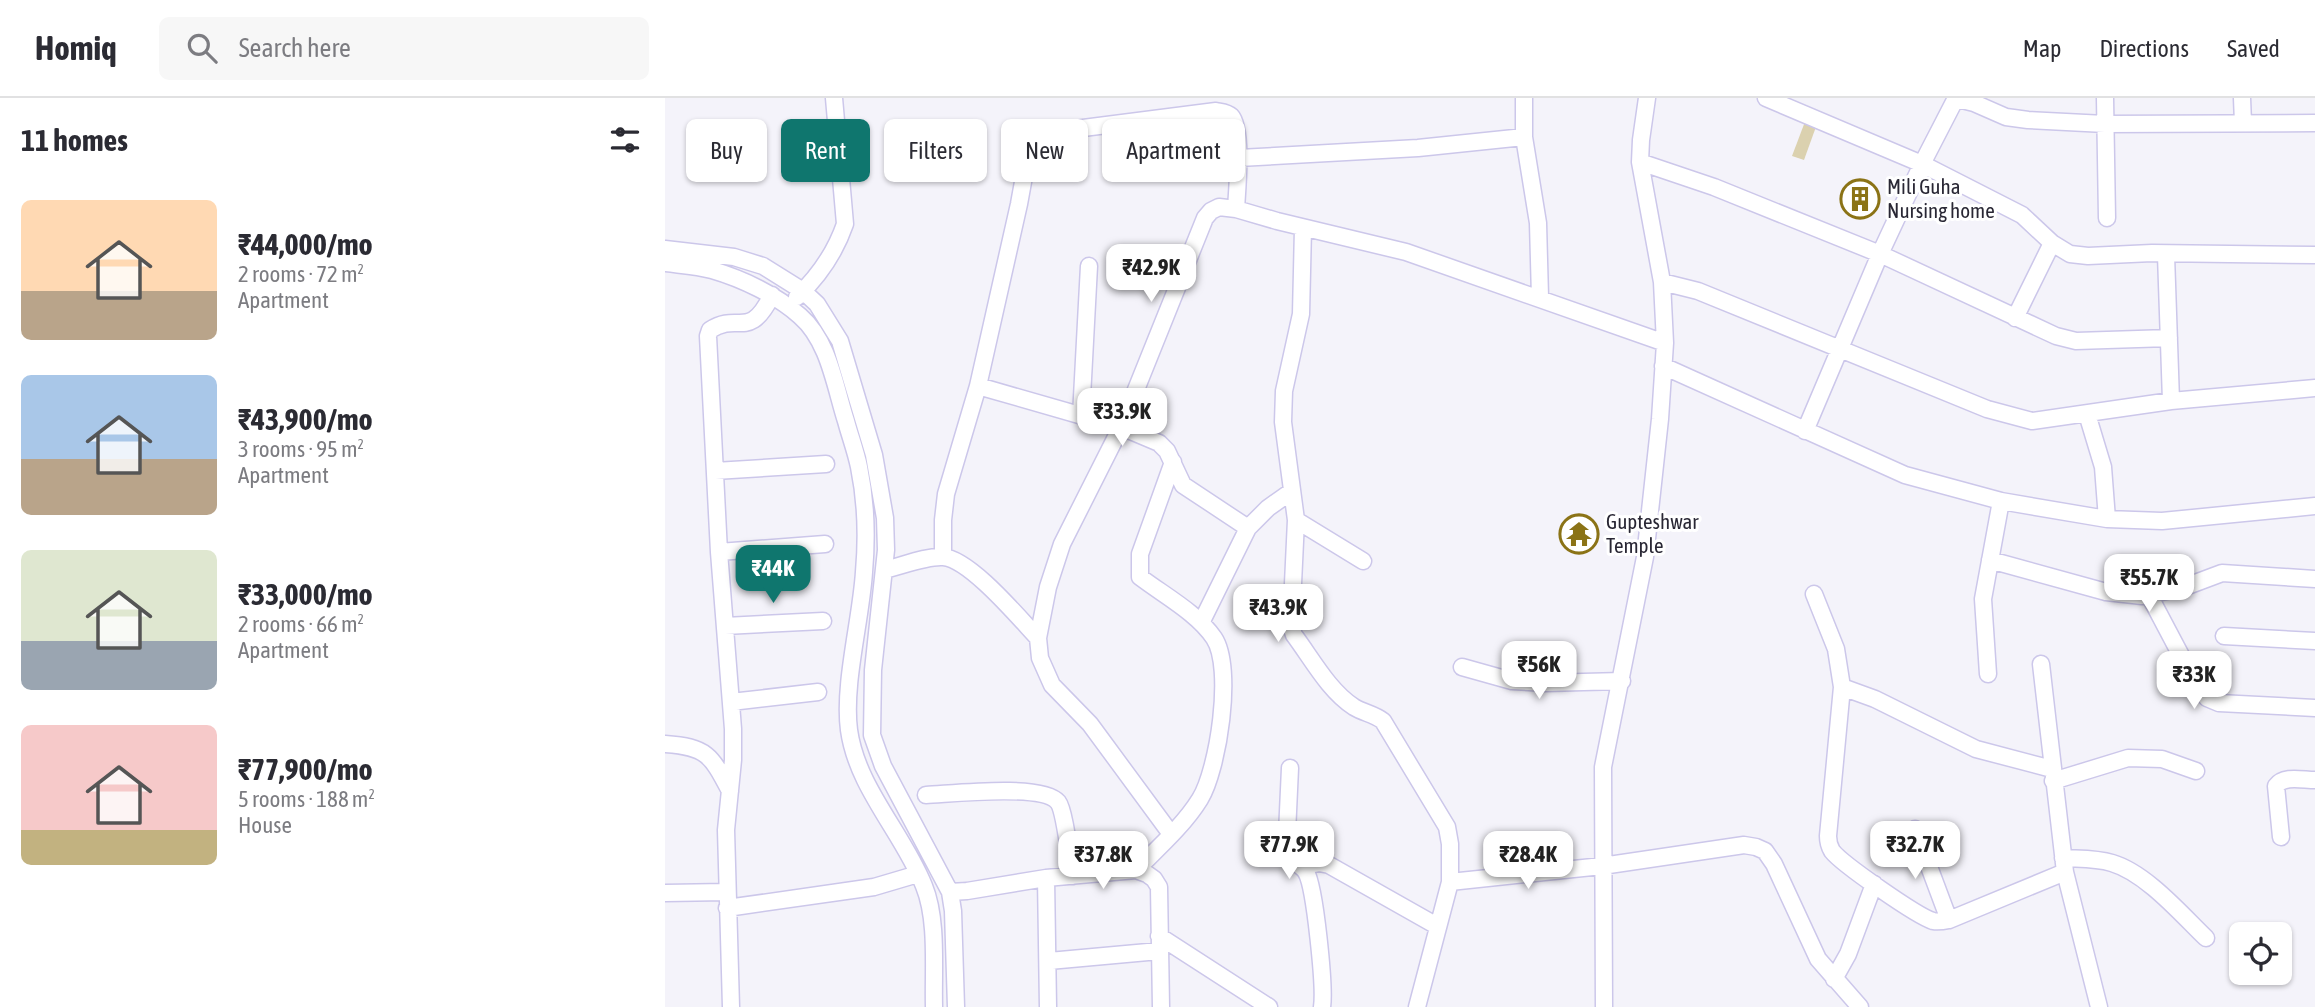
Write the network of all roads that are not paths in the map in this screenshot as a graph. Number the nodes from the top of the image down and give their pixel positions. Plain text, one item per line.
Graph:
1 (834, 98) edge
2 (1524, 98) edge
3 (1647, 98) edge
4 (1766, 98) edge
5 (2105, 98) edge
6 (2242, 98) edge
7 (1153, 119) edge
8 (1233, 119) edge
9 (2243, 123) junction
10 (2315, 123) edge
11 (2105, 124) junction
12 (1102, 126) edge
13 (1524, 137) junction
14 (1245, 158) edge
15 (1640, 162) junction
16 (1922, 164) junction
17 (1238, 182) edge
18 (1236, 209) junction
19 (2107, 218) dead end
20 (1303, 228) junction
21 (2052, 243) junction
22 (665, 248) edge
23 (1880, 254) junction
24 (2166, 255) junction
25 (2315, 255) edge
26 (665, 263) edge
27 (1090, 266) dead end
28 (1663, 282) junction
29 (803, 291) junction
30 (772, 295) junction
31 (1540, 297) junction
32 (787, 306) junction
33 (2015, 318) junction
34 (2169, 338) junction
35 (1665, 343) junction
36 (1839, 349) junction
37 (1663, 366) junction
38 (978, 386) junction
39 (2315, 388) edge
40 (2171, 401) junction
41 (2087, 414) junction
42 (1081, 416) junction
43 (1121, 427) junction
44 (1805, 431) junction
45 (1173, 463) junction
46 (826, 464) dead end
47 (715, 471) junction
48 (1292, 491) junction
49 (2001, 501) junction
50 (2315, 506) edge
51 (2107, 519) junction
52 (1296, 520) junction
53 (1248, 528) junction
54 (825, 544) dead end
55 (719, 552) junction
56 (943, 557) junction
57 (1990, 560) junction
58 (1363, 561) dead end
59 (884, 570) junction
60 (2315, 579) edge
61 (1814, 594) dead end
62 (2149, 595) junction
63 (823, 621) dead end
64 (1201, 623) junction
65 (725, 626) junction
66 (2224, 636) dead end
67 (1038, 638) junction
68 (2315, 641) edge
69 (2041, 664) dead end
70 (1462, 667) dead end
71 (1988, 674) dead end
72 (1622, 681) junction
73 (1842, 687) junction
74 (818, 692) dead end
75 (730, 702) junction
76 (2315, 708) edge
77 (665, 744) edge
78 (1290, 768) dead end
79 (2196, 771) dead end
80 (2052, 775) junction
81 (2315, 780) edge
82 (730, 791) junction
83 (926, 795) dead end
84 (1915, 829) dead end
85 (1171, 834) junction
86 (2281, 837) dead end
87 (2064, 865) junction
88 (1301, 866) junction
89 (1602, 866) junction
90 (1136, 870) junction
91 (918, 874) junction
92 (1073, 876) junction
93 (1046, 878) junction
94 (1450, 882) junction
95 (1874, 884) junction
96 (950, 892) junction
97 (665, 893) edge
98 (727, 900) junction
99 (1949, 920) junction
100 (1437, 926) junction
101 (2206, 937) dead end
102 (1159, 944) junction
103 (1049, 961) junction
104 (1834, 979) junction
105 (731, 1007) edge
106 (934, 1007) edge
107 (956, 1007) edge
108 (1048, 1007) edge
109 (1161, 1007) edge
110 (1269, 1007) edge
111 (1322, 1007) edge
112 (1417, 1007) edge
113 (1604, 1007) edge
114 (1860, 1007) edge
115 (2099, 1007) edge

1 - 29 street
2 - 13 street
3 - 15 street
4 - 16 street
5 - 11 street
6 - 9 street
7 - 8 street
9 - 10 street
9 - 11 street
11 - 16 street
11 - 19 street
12 - 38 street
13 - 14 street
13 - 31 street
15 - 23 street
15 - 28 street
16 - 21 street
16 - 23 street
17 - 18 street
18 - 20 street
18 - 43 street
20 - 31 street
20 - 48 street
21 - 24 street
21 - 33 street
22 - 29 street
23 - 33 street
23 - 36 street
24 - 25 street
24 - 34 street
26 - 30 street
27 - 42 street
28 - 35 street
28 - 36 street
29 - 32 street
29 - 59 street
30 - 32 street
30 - 47 street
31 - 35 street
32 - 91 street
33 - 34 street
34 - 40 street
35 - 37 street
36 - 41 street
36 - 44 street
37 - 44 street
37 - 72 street
38 - 42 street
38 - 56 street
39 - 40 street
40 - 41 street
41 - 51 street
42 - 43 street
43 - 45 street
43 - 67 street
44 - 49 street
45 - 53 street
45 - 64 street
46 - 47 street
47 - 55 street
48 - 52 street
48 - 53 street
49 - 51 street
49 - 57 street
50 - 51 street
52 - 58 street
52 - 94 street
53 - 64 street
54 - 55 street
55 - 65 street
56 - 59 street
56 - 67 street
57 - 62 street
57 - 71 street
59 - 96 street
60 - 62 street
61 - 73 street
62 - 76 street
63 - 65 street
64 - 85 street
65 - 75 street
66 - 68 street
67 - 85 street
69 - 80 street
70 - 72 street
72 - 89 street
73 - 80 street
73 - 95 street
74 - 75 street
75 - 82 street
77 - 82 street
78 - 88 street
79 - 80 street
80 - 87 street
81 - 86 street
82 - 98 street
83 - 92 street
84 - 99 street
85 - 90 street
87 - 99 street
87 - 101 street
87 - 115 street
88 - 100 street
88 - 111 street
89 - 94 street
89 - 104 street
89 - 113 street
90 - 92 street
90 - 102 street
91 - 98 street
91 - 106 street
92 - 93 street
93 - 96 street
93 - 103 street
94 - 100 street
95 - 99 street
95 - 104 street
96 - 107 street
97 - 98 street
98 - 105 street
100 - 112 street
102 - 103 street
102 - 109 street
102 - 110 street
103 - 108 street
104 - 114 street

